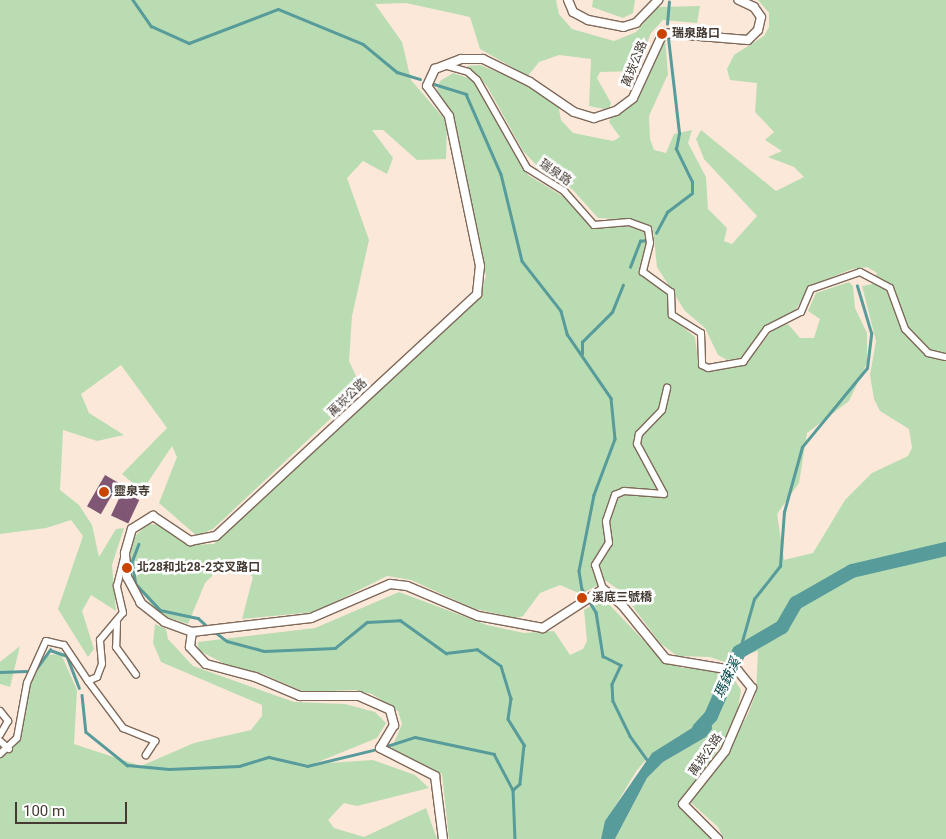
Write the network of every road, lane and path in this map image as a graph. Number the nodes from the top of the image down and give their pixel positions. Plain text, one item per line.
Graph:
1 (568, 0) edge
2 (658, 0) edge
3 (739, 0) edge
4 (443, 65) junction
5 (946, 357) edge
6 (667, 388) dead end
7 (126, 553) junction
8 (603, 588) junction
9 (117, 622) junction
10 (192, 632) junction
11 (136, 675) dead end
12 (88, 681) junction
13 (0, 711) edge
14 (0, 735) edge
15 (0, 740) edge
16 (9, 749) junction
17 (0, 754) edge
18 (146, 755) dead end
19 (443, 839) edge
20 (718, 839) edge

1 - 2 street, 萬崁公路
3 - 4 street, 萬崁公路
4 - 5 street, 瑞泉路
4 - 7 street, 萬崁公路
6 - 8 street
7 - 9 street
7 - 10 street, 萬崁公路
8 - 10 street, 萬崁公路
8 - 20 street, 萬崁公路
9 - 11 street
9 - 12 street
10 - 19 street
12 - 16 street
12 - 18 street
13 - 14 street
15 - 16 street
16 - 17 street

